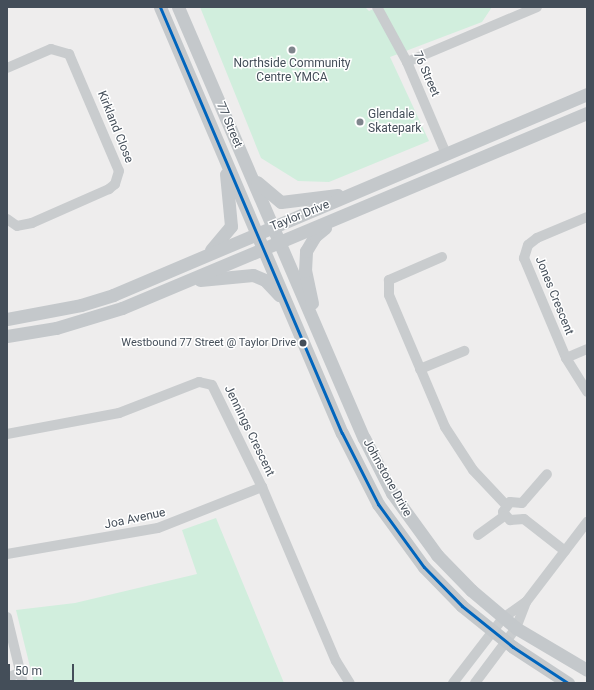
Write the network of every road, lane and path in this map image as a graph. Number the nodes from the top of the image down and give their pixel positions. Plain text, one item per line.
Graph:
1 (160, 7) edge
2 (178, 7) edge
3 (377, 7) edge
4 (537, 7) edge
5 (407, 62) junction
6 (7, 68) edge
7 (587, 94) edge
8 (587, 114) edge
9 (221, 147) junction
10 (446, 154) junction
11 (244, 161) junction
12 (361, 191) junction
13 (587, 217) edge
14 (7, 219) edge
15 (334, 221) junction
16 (272, 228) junction
17 (257, 234) junction
18 (279, 244) junction
19 (264, 250) junction
20 (442, 257) dead end
21 (202, 258) junction
22 (185, 282) junction
23 (288, 306) junction
24 (7, 320) edge
25 (7, 336) edge
26 (320, 337) junction
27 (587, 349) edge
28 (464, 351) dead end
29 (566, 358) junction
30 (420, 369) junction
31 (587, 392) edge
32 (7, 434) edge
33 (547, 474) dead end
34 (262, 487) junction
35 (522, 503) junction
36 (506, 505) junction
37 (504, 516) junction
38 (524, 519) junction
39 (587, 522) edge
40 (478, 535) dead end
41 (565, 551) junction
42 (7, 554) edge
43 (526, 602) junction
44 (7, 617) edge
45 (503, 618) junction
46 (516, 628) junction
47 (492, 632) junction
48 (506, 642) junction
49 (587, 670) edge
50 (21, 672) junction
51 (7, 678) edge
52 (23, 683) edge
53 (350, 683) edge
54 (453, 683) edge
55 (475, 683) edge
56 (568, 683) edge

1 - 9 main road, 77 Street
2 - 11 main road, 77 Street
3 - 5 street, 76 Street
4 - 5 street
5 - 10 street, 76 Street
6 - 14 street, Kirkland Close
7 - 10 main road, Taylor Drive
8 - 15 main road, Taylor Drive
9 - 17 main road, 77 Street
9 - 21 main road
10 - 12 main road, Taylor Drive
11 - 12 main road
11 - 16 main road, 77 Street
12 - 16 main road, Taylor Drive
13 - 29 street, Jones Crescent
15 - 18 main road, Taylor Drive
15 - 26 main road
16 - 17 main road, Taylor Drive
16 - 18 main road, 77 Street
17 - 19 main road, 77 Street
17 - 21 main road, Taylor Drive
18 - 19 main road, Taylor Drive
18 - 26 main road, Johnstone Drive
19 - 22 main road, Taylor Drive
19 - 23 main road, Johnstone Drive
20 - 30 street
21 - 24 main road, Taylor Drive
22 - 23 main road
22 - 25 main road, Taylor Drive
23 - 47 main road, Johnstone Drive
26 - 45 main road, Johnstone Drive
27 - 29 street
28 - 30 street
29 - 31 street, Jones Crescent
30 - 36 street
32 - 34 street, Jennings Crescent
33 - 35 street
34 - 42 street, Joa Avenue
34 - 53 street, Jennings Crescent
35 - 36 street
35 - 38 street
36 - 37 street
37 - 38 street
37 - 40 street
38 - 41 street
39 - 41 street
41 - 43 street
43 - 45 street
43 - 46 street
44 - 50 street
45 - 46 main road, Johnstone Drive
45 - 47 street
46 - 48 street
46 - 49 main road, Johnstone Drive
47 - 48 main road, Johnstone Drive
47 - 54 street
48 - 55 street
48 - 56 main road, Johnstone Drive
50 - 51 street
50 - 52 street

